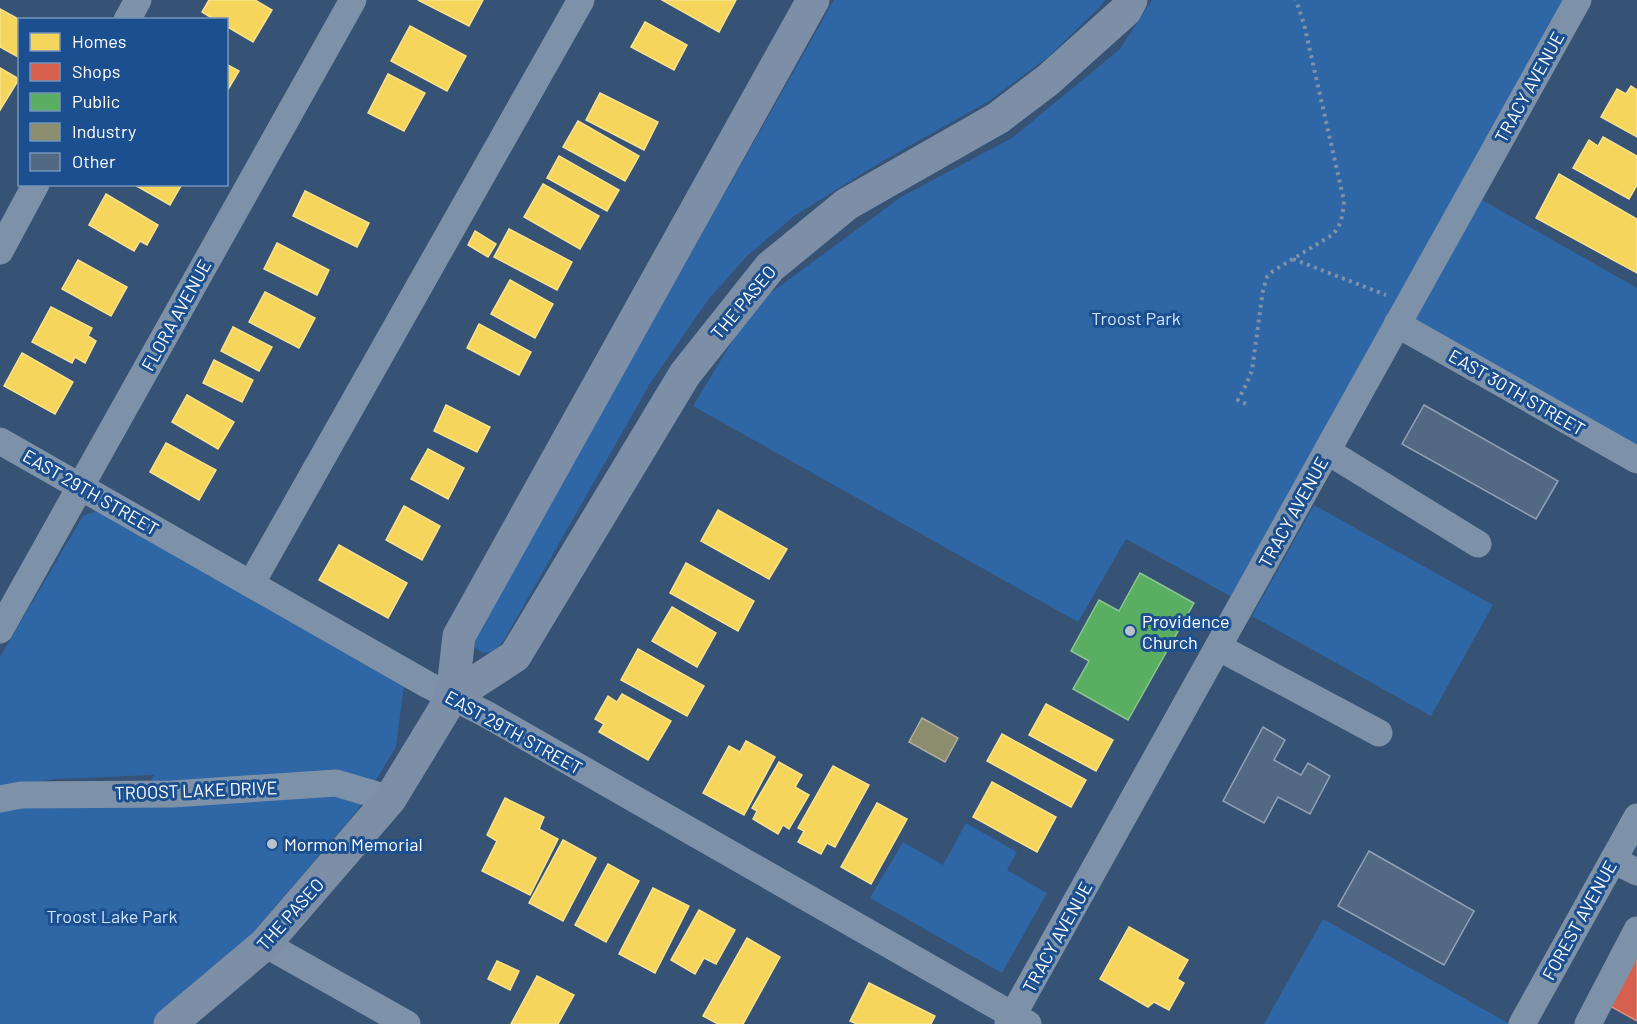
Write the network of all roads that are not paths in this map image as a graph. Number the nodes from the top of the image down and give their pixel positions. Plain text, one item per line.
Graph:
1 (138, 0) edge
2 (353, 0) edge
3 (581, 0) edge
4 (813, 0) edge
5 (1131, 0) edge
6 (1578, 0) edge
7 (128, 18) edge
8 (35, 186) edge
9 (0, 250) edge
10 (1397, 324) junction
11 (0, 441) edge
12 (1327, 451) junction
13 (1637, 460) edge
14 (81, 486) junction
15 (1478, 544) dead end
16 (251, 584) junction
17 (1, 627) edge
18 (1218, 647) junction
19 (453, 697) junction
20 (1379, 733) dead end
21 (0, 798) edge
22 (390, 799) junction
23 (1637, 817) edge
24 (1613, 860) junction
25 (1637, 872) edge
26 (1637, 930) edge
27 (265, 944) junction
28 (1016, 1021) edge
29 (170, 1024) edge
30 (407, 1024) edge
31 (1522, 1024) edge
32 (1588, 1024) edge

1 - 7 street
2 - 14 street, FLORA AVENUE
3 - 16 street
4 - 19 main road, THE PASEO
5 - 19 main road, THE PASEO
6 - 10 street, TRACY AVENUE
8 - 9 street
10 - 12 street, TRACY AVENUE
10 - 13 street, EAST 30TH STREET
11 - 14 street, EAST 29TH STREET
12 - 15 street
12 - 18 street, TRACY AVENUE
14 - 16 street, EAST 29TH STREET
14 - 17 street, FLORA AVENUE
16 - 19 street, EAST 29TH STREET
18 - 20 street
18 - 28 street, TRACY AVENUE
19 - 22 main road, THE PASEO
19 - 28 street, EAST 29TH STREET
21 - 22 street, TROOST LAKE DRIVE
22 - 27 main road, THE PASEO
23 - 24 street, FOREST AVENUE
24 - 25 street
24 - 31 street, FOREST AVENUE
26 - 32 street
27 - 29 main road, THE PASEO
27 - 30 street

